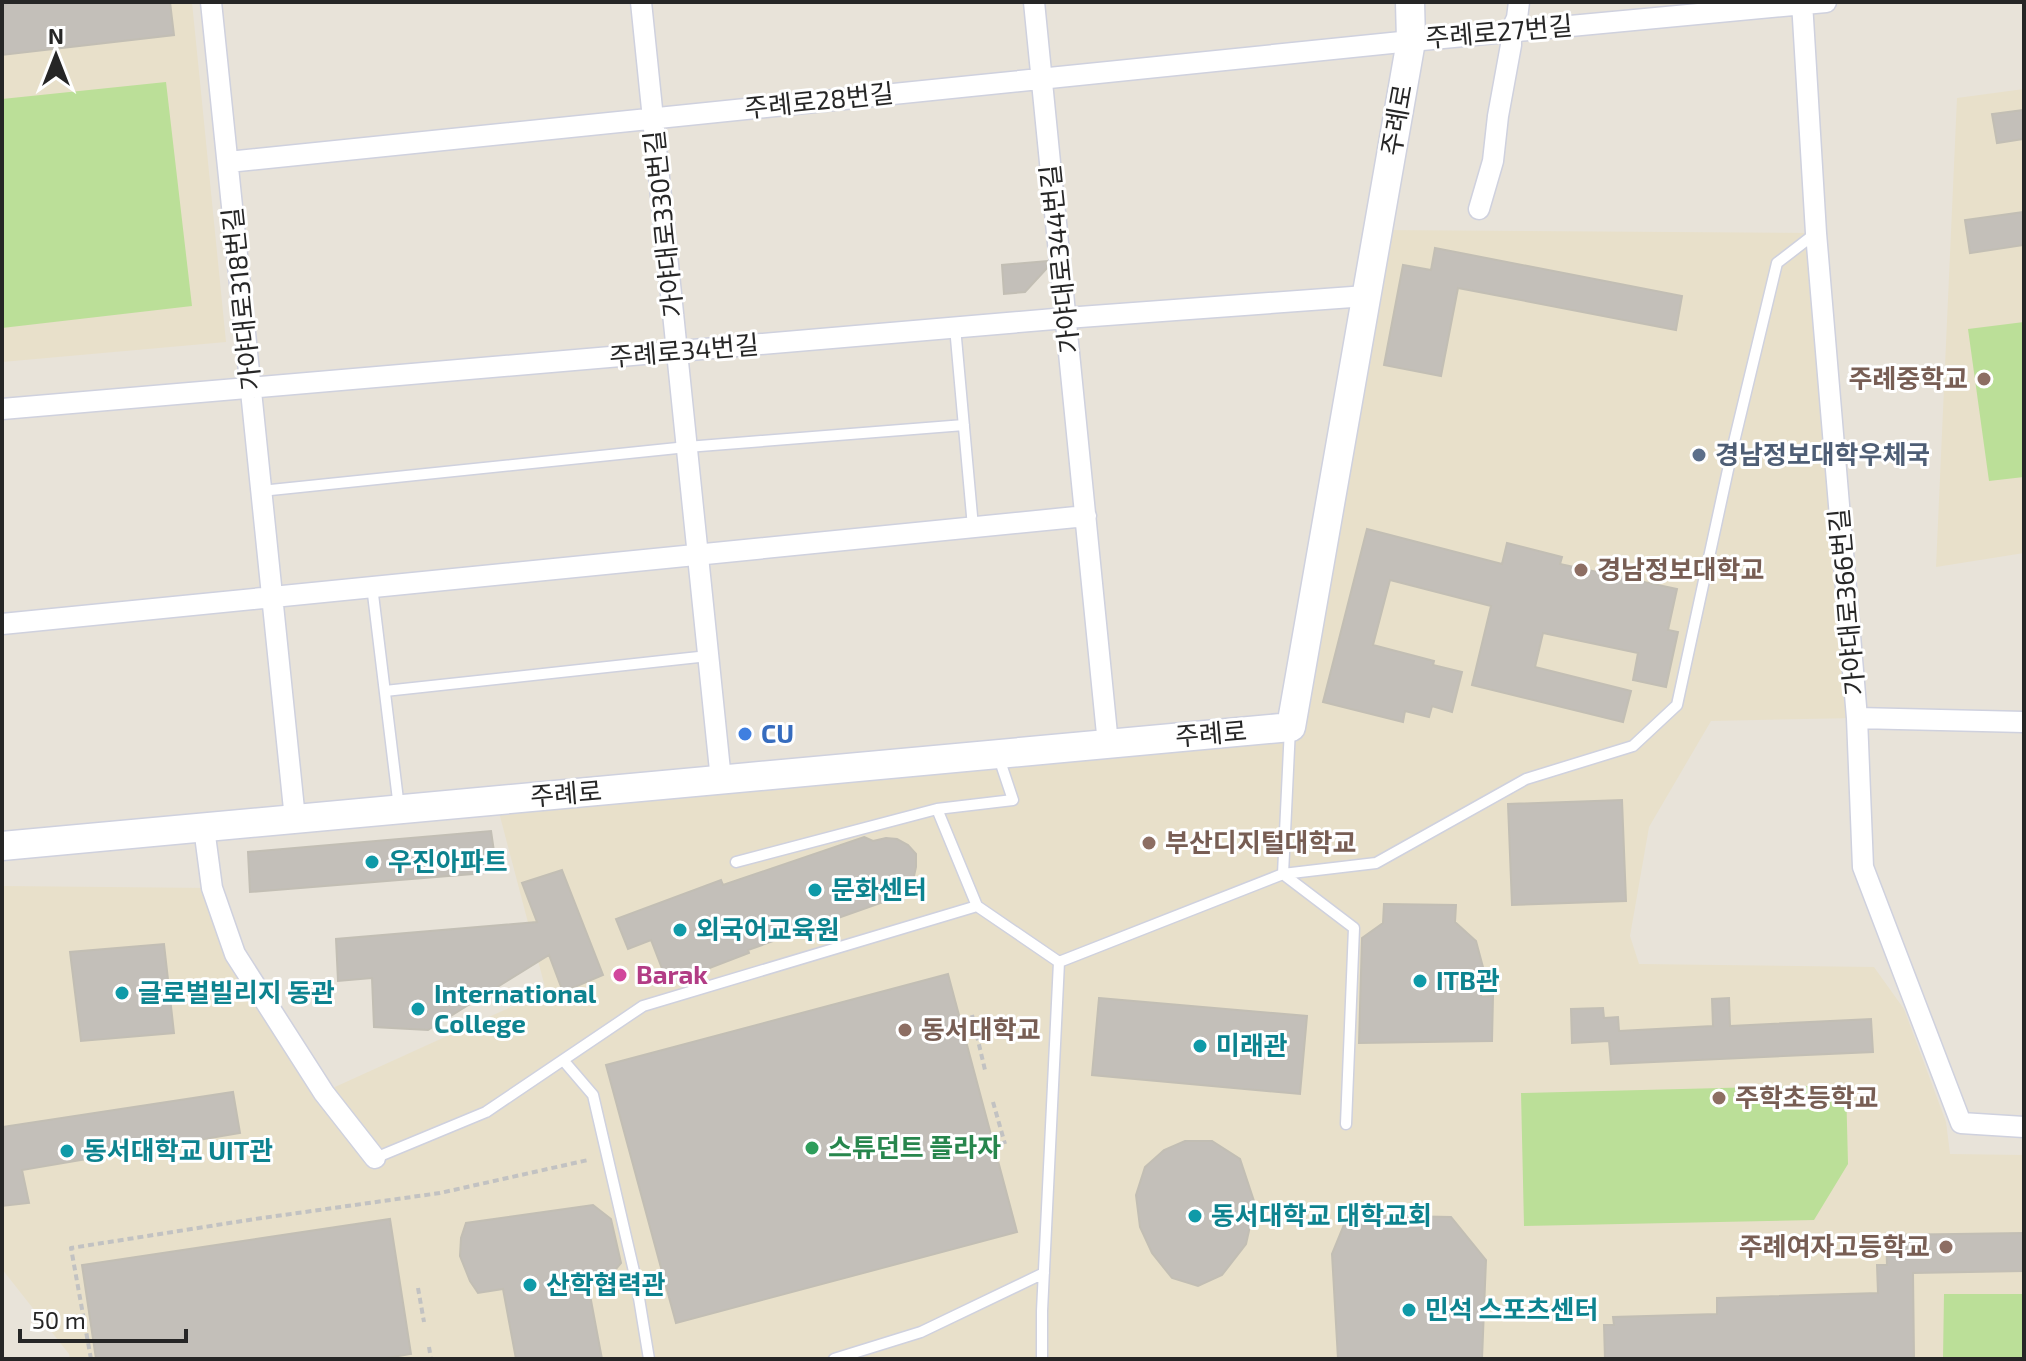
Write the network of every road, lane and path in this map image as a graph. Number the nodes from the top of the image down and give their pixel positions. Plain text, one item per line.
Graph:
1 (211, 2) edge
2 (641, 2) edge
3 (1034, 2) edge
4 (1410, 2) edge
5 (1519, 2) edge
6 (1826, 2) edge
7 (1802, 3) edge
8 (1511, 31) junction
9 (1411, 41) junction
10 (1042, 79) junction
11 (653, 118) junction
12 (228, 162) junction
13 (1479, 209) dead end
14 (1816, 233) junction
15 (1366, 296) junction
16 (1066, 318) junction
17 (955, 327) junction
18 (677, 351) junction
19 (251, 388) junction
20 (2, 409) edge
21 (964, 425) junction
22 (687, 447) junction
23 (261, 491) junction
24 (1086, 516) junction
25 (973, 527) junction
26 (698, 554) junction
27 (372, 586) junction
28 (272, 596) junction
29 (2, 624) edge
30 (708, 656) junction
31 (385, 691) junction
32 (1857, 718) junction
33 (2024, 722) edge
34 (1291, 727) junction
35 (1108, 744) junction
36 (998, 754) junction
37 (721, 780) junction
38 (937, 809) junction
39 (400, 810) junction
40 (295, 819) junction
41 (204, 828) junction
42 (2, 846) edge
43 (736, 862) dead end
44 (1283, 874) junction
45 (977, 906) junction
46 (1059, 962) junction
47 (972, 1015) dead end
48 (563, 1060) junction
49 (985, 1070) dead end
50 (993, 1102) dead end
51 (1346, 1124) dead end
52 (2024, 1127) edge
53 (1005, 1144) dead end
54 (375, 1158) joint
55 (588, 1160) dead end
56 (1044, 1273) junction
57 (418, 1288) dead end
58 (424, 1322) dead end
59 (429, 1347) dead end
60 (91, 1359) edge
61 (431, 1359) edge
62 (649, 1359) edge
63 (834, 1359) edge
64 (1042, 1359) edge

1 - 12 street, 가야대로318번길
2 - 11 street, 가야대로330번길
3 - 10 street, 가야대로344번길
4 - 9 street, 주례로
5 - 8 street
6 - 7 street, 주례로27번길
7 - 8 street, 주례로27번길
7 - 14 street, 가야대로366번길
8 - 9 street, 주례로27번길
8 - 13 street
9 - 10 street, 주례로28번길
9 - 15 street, 주례로
10 - 11 street, 주례로28번길
10 - 16 street, 가야대로344번길
11 - 12 street, 주례로28번길
11 - 18 street, 가야대로330번길
12 - 19 street, 가야대로318번길
14 - 32 street, 가야대로366번길
14 - 44 lane
15 - 16 street, 주례로34번길
15 - 34 street, 주례로
16 - 17 street, 주례로34번길
16 - 24 street, 가야대로344번길
17 - 18 street, 주례로34번길
17 - 21 lane
18 - 19 street, 주례로34번길
18 - 22 street, 가야대로330번길
19 - 20 street, 주례로34번길
19 - 23 street, 가야대로318번길
21 - 22 lane
21 - 25 lane
22 - 23 lane
22 - 26 street, 가야대로330번길
23 - 28 street, 가야대로318번길
24 - 25 street
24 - 35 street, 가야대로344번길
25 - 26 street
26 - 27 street
26 - 30 street, 가야대로330번길
27 - 28 street
27 - 31 lane
28 - 29 street
28 - 40 street, 가야대로318번길
30 - 31 lane
30 - 37 street, 가야대로330번길
31 - 39 lane
32 - 33 street
32 - 52 street, 가야대로366번길
34 - 35 street, 주례로
34 - 44 lane
35 - 36 street, 주례로
36 - 37 street, 주례로
36 - 38 lane
37 - 39 street, 주례로
38 - 43 lane
38 - 45 lane
39 - 40 street, 주례로
40 - 41 street, 주례로
41 - 42 street, 주례로
41 - 54 street
44 - 46 lane
44 - 51 lane
45 - 46 lane
45 - 48 lane
46 - 56 lane
47 - 49 path
48 - 54 lane
48 - 62 lane
50 - 53 path
55 - 60 path
56 - 63 lane
56 - 64 lane
57 - 58 path
59 - 61 path

